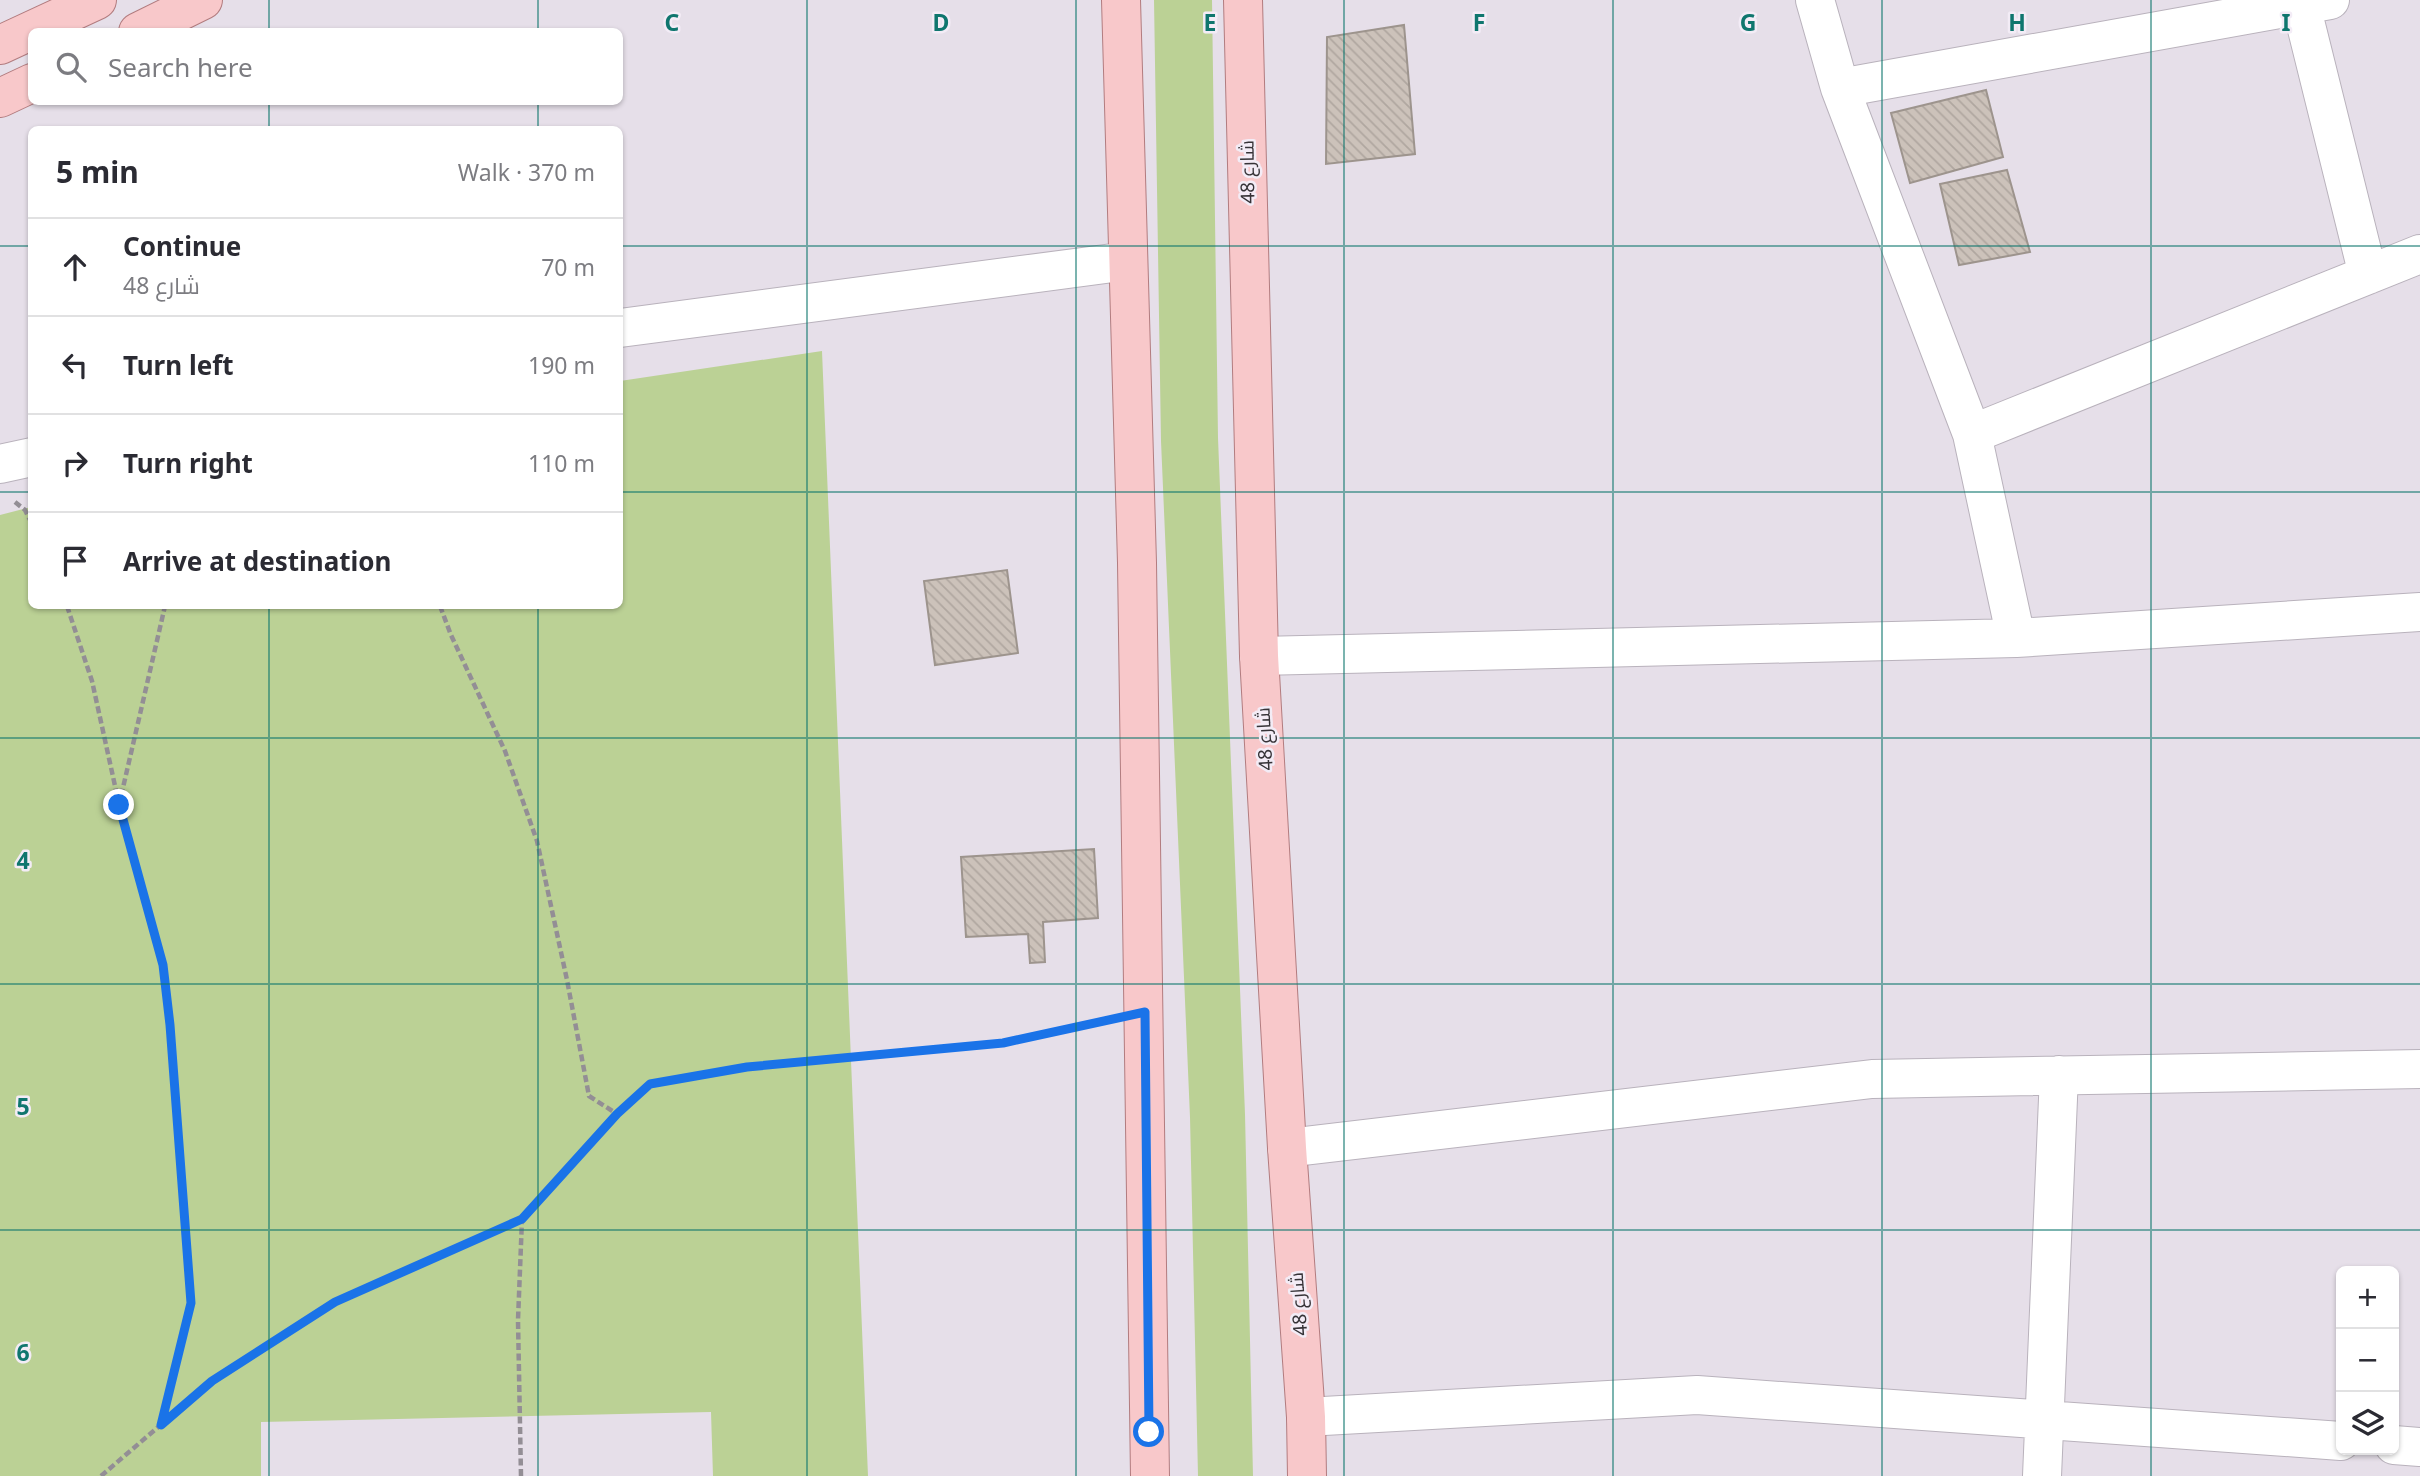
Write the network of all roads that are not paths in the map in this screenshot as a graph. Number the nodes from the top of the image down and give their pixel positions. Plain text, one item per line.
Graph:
1 (204, 0) edge
2 (1121, 0) edge
3 (1243, 0) edge
4 (1815, 0) edge
5 (82, 3) edge
6 (2315, 3) edge
7 (33, 28) edge
8 (146, 28) edge
9 (28, 31) edge
10 (0, 45) edge
11 (28, 84) edge
12 (1840, 88) junction
13 (0, 98) edge
14 (2420, 254) edge
15 (1128, 261) junction
16 (2368, 275) junction
17 (623, 328) edge
18 (1972, 433) junction
19 (28, 460) edge
20 (4, 481) edge
21 (2420, 612) edge
22 (2016, 638) junction
23 (1259, 656) junction
24 (2420, 1069) edge
25 (2059, 1075) junction
26 (1287, 1148) junction
27 (1306, 1417) junction
28 (2044, 1420) junction
29 (2336, 1441) edge
30 (2399, 1445) edge
31 (2420, 1447) edge
32 (1150, 1476) edge
33 (1307, 1476) edge
34 (2042, 1476) edge

1 - 8 main road
2 - 15 main road
3 - 23 main road, 48 شارع
4 - 12 street
5 - 7 main road
6 - 12 street
6 - 16 street
9 - 10 main road
11 - 13 main road
12 - 18 street
14 - 16 street
15 - 17 street
15 - 32 main road
16 - 18 street
18 - 22 street
19 - 20 street
21 - 22 street
22 - 23 street
23 - 26 main road, 48 شارع
24 - 25 street
25 - 26 street
25 - 28 street
26 - 27 main road, 48 شارع
27 - 28 street
27 - 33 main road, 48 شارع
28 - 29 street
28 - 34 street
30 - 31 street

